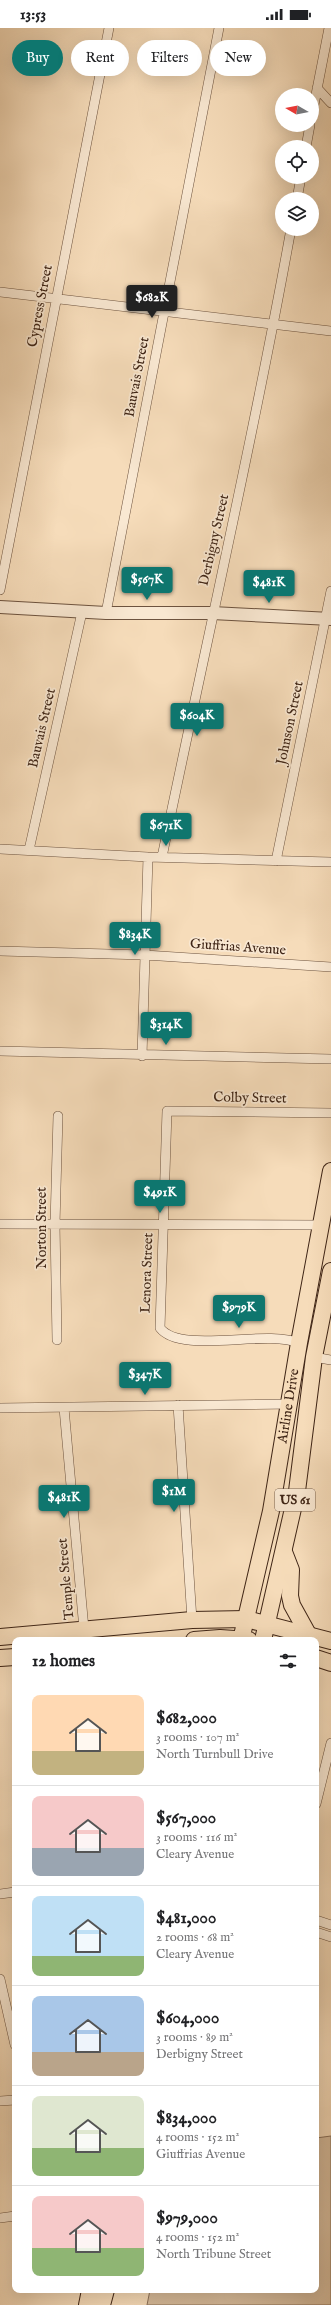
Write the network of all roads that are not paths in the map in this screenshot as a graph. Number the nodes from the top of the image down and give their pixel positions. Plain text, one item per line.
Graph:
1 (109, 28) edge
2 (219, 28) edge
3 (329, 28) edge
4 (317, 88) edge
5 (319, 90) edge
6 (331, 104) edge
7 (290, 236) edge
8 (0, 292) edge
9 (56, 298) junction
10 (164, 311) junction
11 (274, 324) junction
12 (331, 331) edge
13 (0, 590) edge
14 (331, 591) edge
15 (0, 608) edge
16 (82, 612) junction
17 (106, 613) junction
18 (212, 613) junction
19 (328, 619) edge
20 (0, 849) edge
21 (28, 850) junction
22 (148, 857) junction
23 (162, 857) junction
24 (276, 860) junction
25 (331, 862) edge
26 (0, 951) edge
27 (145, 955) junction
28 (331, 967) edge
29 (0, 1051) edge
30 (142, 1056) junction
31 (331, 1059) edge
32 (168, 1110) joint
33 (331, 1113) edge
34 (58, 1116) dead end
35 (331, 1171) edge
36 (0, 1224) edge
37 (55, 1224) junction
38 (163, 1225) junction
39 (321, 1225) junction
40 (331, 1271) edge
41 (329, 1286) edge
42 (57, 1340) dead end
43 (299, 1343) junction
44 (314, 1357) junction
45 (331, 1360) edge
46 (291, 1398) junction
47 (178, 1405) junction
48 (0, 1408) edge
49 (64, 1408) junction
50 (306, 1422) junction
51 (284, 1552) junction
52 (246, 1619) junction
53 (192, 1620) junction
54 (267, 1623) junction
55 (84, 1629) junction
56 (308, 1634) junction
57 (0, 1637) edge
58 (244, 1637) edge
59 (264, 1637) edge
60 (318, 1637) edge
61 (319, 1637) edge
62 (331, 1641) edge
63 (12, 1657) edge
64 (0, 1658) edge
65 (319, 1659) edge
66 (331, 1663) edge
67 (331, 1743) edge
68 (319, 1792) edge
69 (0, 1890) edge
70 (12, 1892) edge
71 (0, 1894) edge
72 (319, 1921) edge
73 (331, 1925) edge
74 (319, 1933) edge
75 (331, 1937) edge
76 (0, 1979) edge
77 (12, 2032) edge
78 (12, 2100) edge
79 (0, 2101) edge
80 (12, 2216) edge
81 (0, 2218) edge
82 (89, 2293) edge
83 (105, 2293) edge
84 (87, 2305) edge
85 (102, 2305) edge

1 - 9 street, Cypress Street
2 - 10 street, Bauvais Street
3 - 4 street
5 - 6 street
7 - 11 street, Derbigny Street
8 - 9 street
9 - 10 street
9 - 13 street, Cypress Street
10 - 11 street
10 - 17 street, Bauvais Street
11 - 12 street
11 - 18 street, Derbigny Street
14 - 19 street, Johnson Street
15 - 16 street
16 - 17 street
16 - 21 street, Bauvais Street
17 - 18 street
18 - 19 street
18 - 23 street, Derbigny Street
19 - 24 street, Johnson Street
20 - 21 street
21 - 22 street
22 - 23 street
22 - 27 street
23 - 24 street
24 - 25 street
26 - 27 street, Giuffrias Avenue
27 - 28 street, Giuffrias Avenue
27 - 30 street
29 - 30 street
30 - 31 street
32 - 33 street, Colby Street
32 - 38 street, Lenora Street
34 - 37 street, Norton Street
35 - 39 highway, Airline Drive / US 61
36 - 37 street
37 - 38 street
37 - 42 street, Norton Street
38 - 39 street
38 - 43 street, Lenora Street
39 - 43 highway, Airline Drive / US 61
40 - 41 highway, Airline Drive / US 61
41 - 44 highway, Airline Drive / US 61
43 - 46 highway, Airline Drive / US 61
44 - 45 street
44 - 50 highway, Airline Drive / US 61
46 - 47 street
46 - 50 highway
46 - 52 highway, Airline Drive / US 61
47 - 49 street
47 - 53 street
48 - 49 street
49 - 55 street, Temple Street
50 - 51 highway, Airline Drive / US 61
51 - 54 highway, Airline Drive / US 61
51 - 56 highway
52 - 53 highway
52 - 54 highway
52 - 58 highway, Airline Drive / US 61
53 - 55 highway
54 - 56 highway
54 - 59 highway, Airline Drive / US 61
55 - 57 highway
56 - 60 highway
61 - 62 highway
63 - 64 highway
65 - 66 highway
67 - 68 street
69 - 71 street
70 - 71 street
72 - 73 street
74 - 75 street
76 - 77 street
78 - 79 street
80 - 81 street
82 - 84 highway
83 - 85 highway

